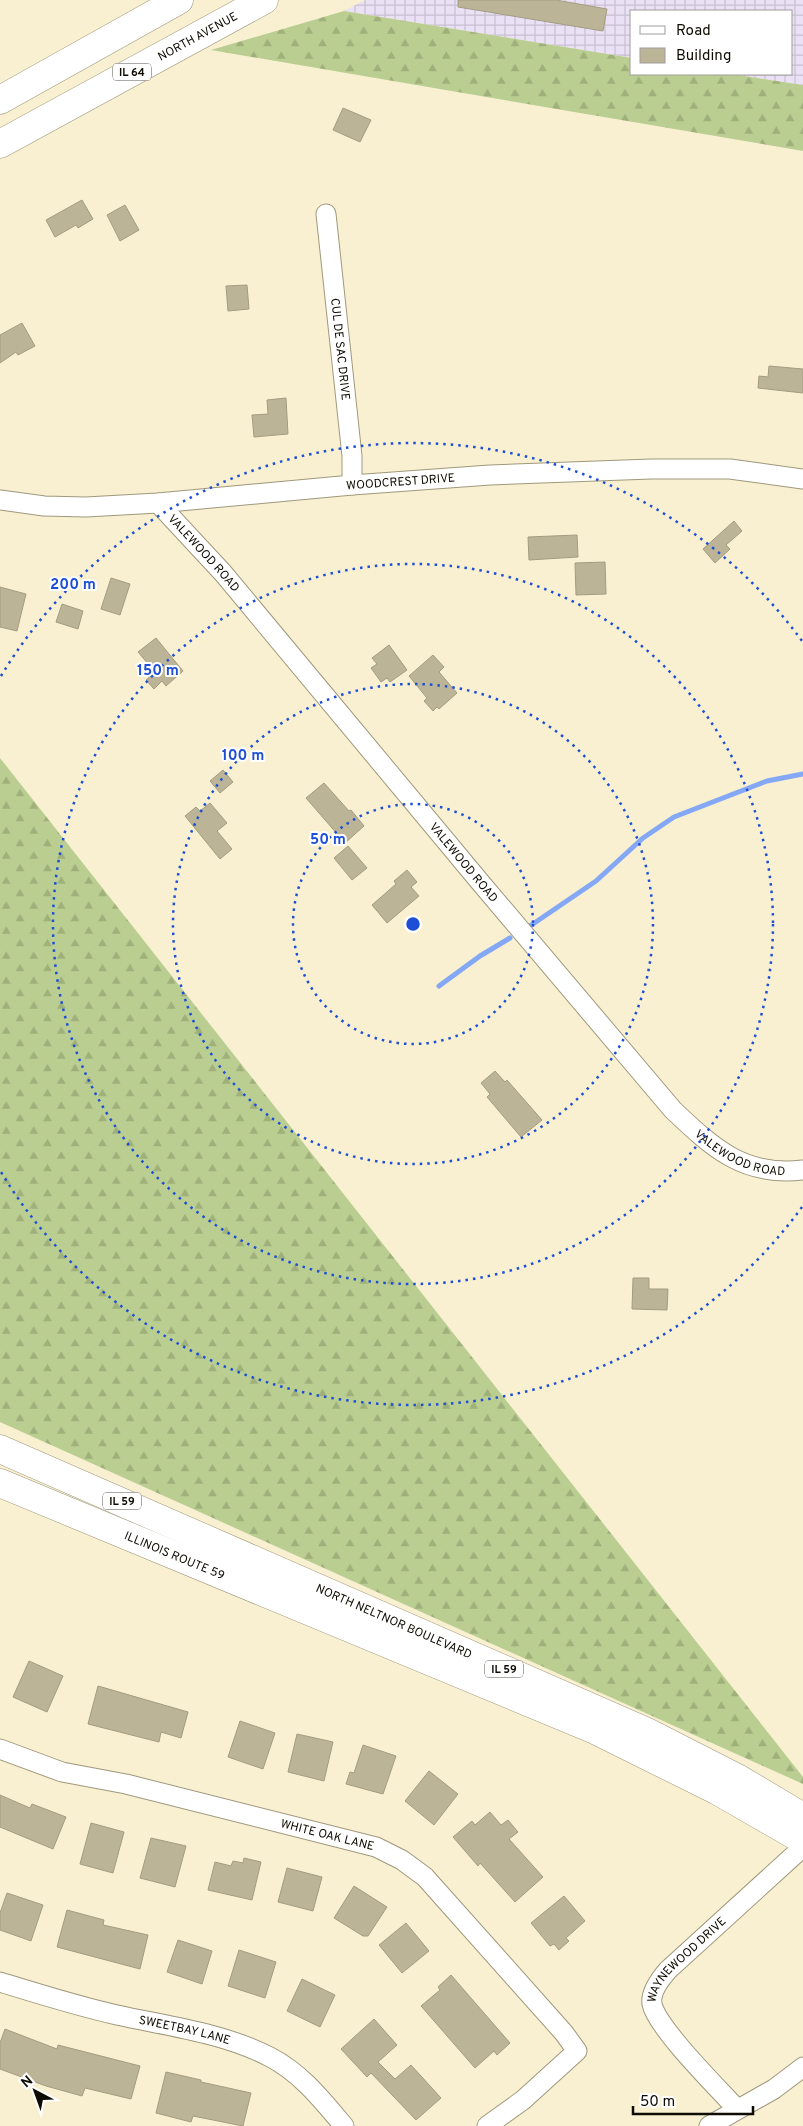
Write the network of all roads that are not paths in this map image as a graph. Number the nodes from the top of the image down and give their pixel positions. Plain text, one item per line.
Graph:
1 (179, 0) edge
2 (264, 0) edge
3 (0, 100) edge
4 (0, 144) edge
5 (326, 214) dead end
6 (803, 478) edge
7 (352, 485) junction
8 (0, 500) edge
9 (158, 503) junction
10 (803, 1170) edge
11 (0, 1449) edge
12 (0, 1483) edge
13 (348, 1628) joint
14 (0, 1749) edge
15 (803, 1817) edge
16 (803, 1840) edge
17 (803, 1847) edge
18 (0, 1982) edge
19 (803, 2067) edge
20 (737, 2109) junction
21 (344, 2126) edge
22 (487, 2126) edge
23 (709, 2126) edge

1 - 3 main road
2 - 4 main road, NORTH AVENUE / IL 64
5 - 7 street, CUL DE SAC DRIVE
6 - 7 street, WOODCREST DRIVE
7 - 9 street, WOODCREST DRIVE
8 - 9 street, WOODCREST DRIVE
9 - 10 street, VALEWOOD ROAD
11 - 15 main road, NORTH NELTNOR BOULEVARD / IL 59
12 - 13 main road, ILLINOIS ROUTE 59 / IL 59
13 - 16 main road, NORTH NELTNOR BOULEVARD / IL 59
14 - 22 street, WHITE OAK LANE
17 - 20 street, WAYNEWOOD DRIVE
18 - 21 street, SWEETBAY LANE
19 - 20 street
20 - 23 street

